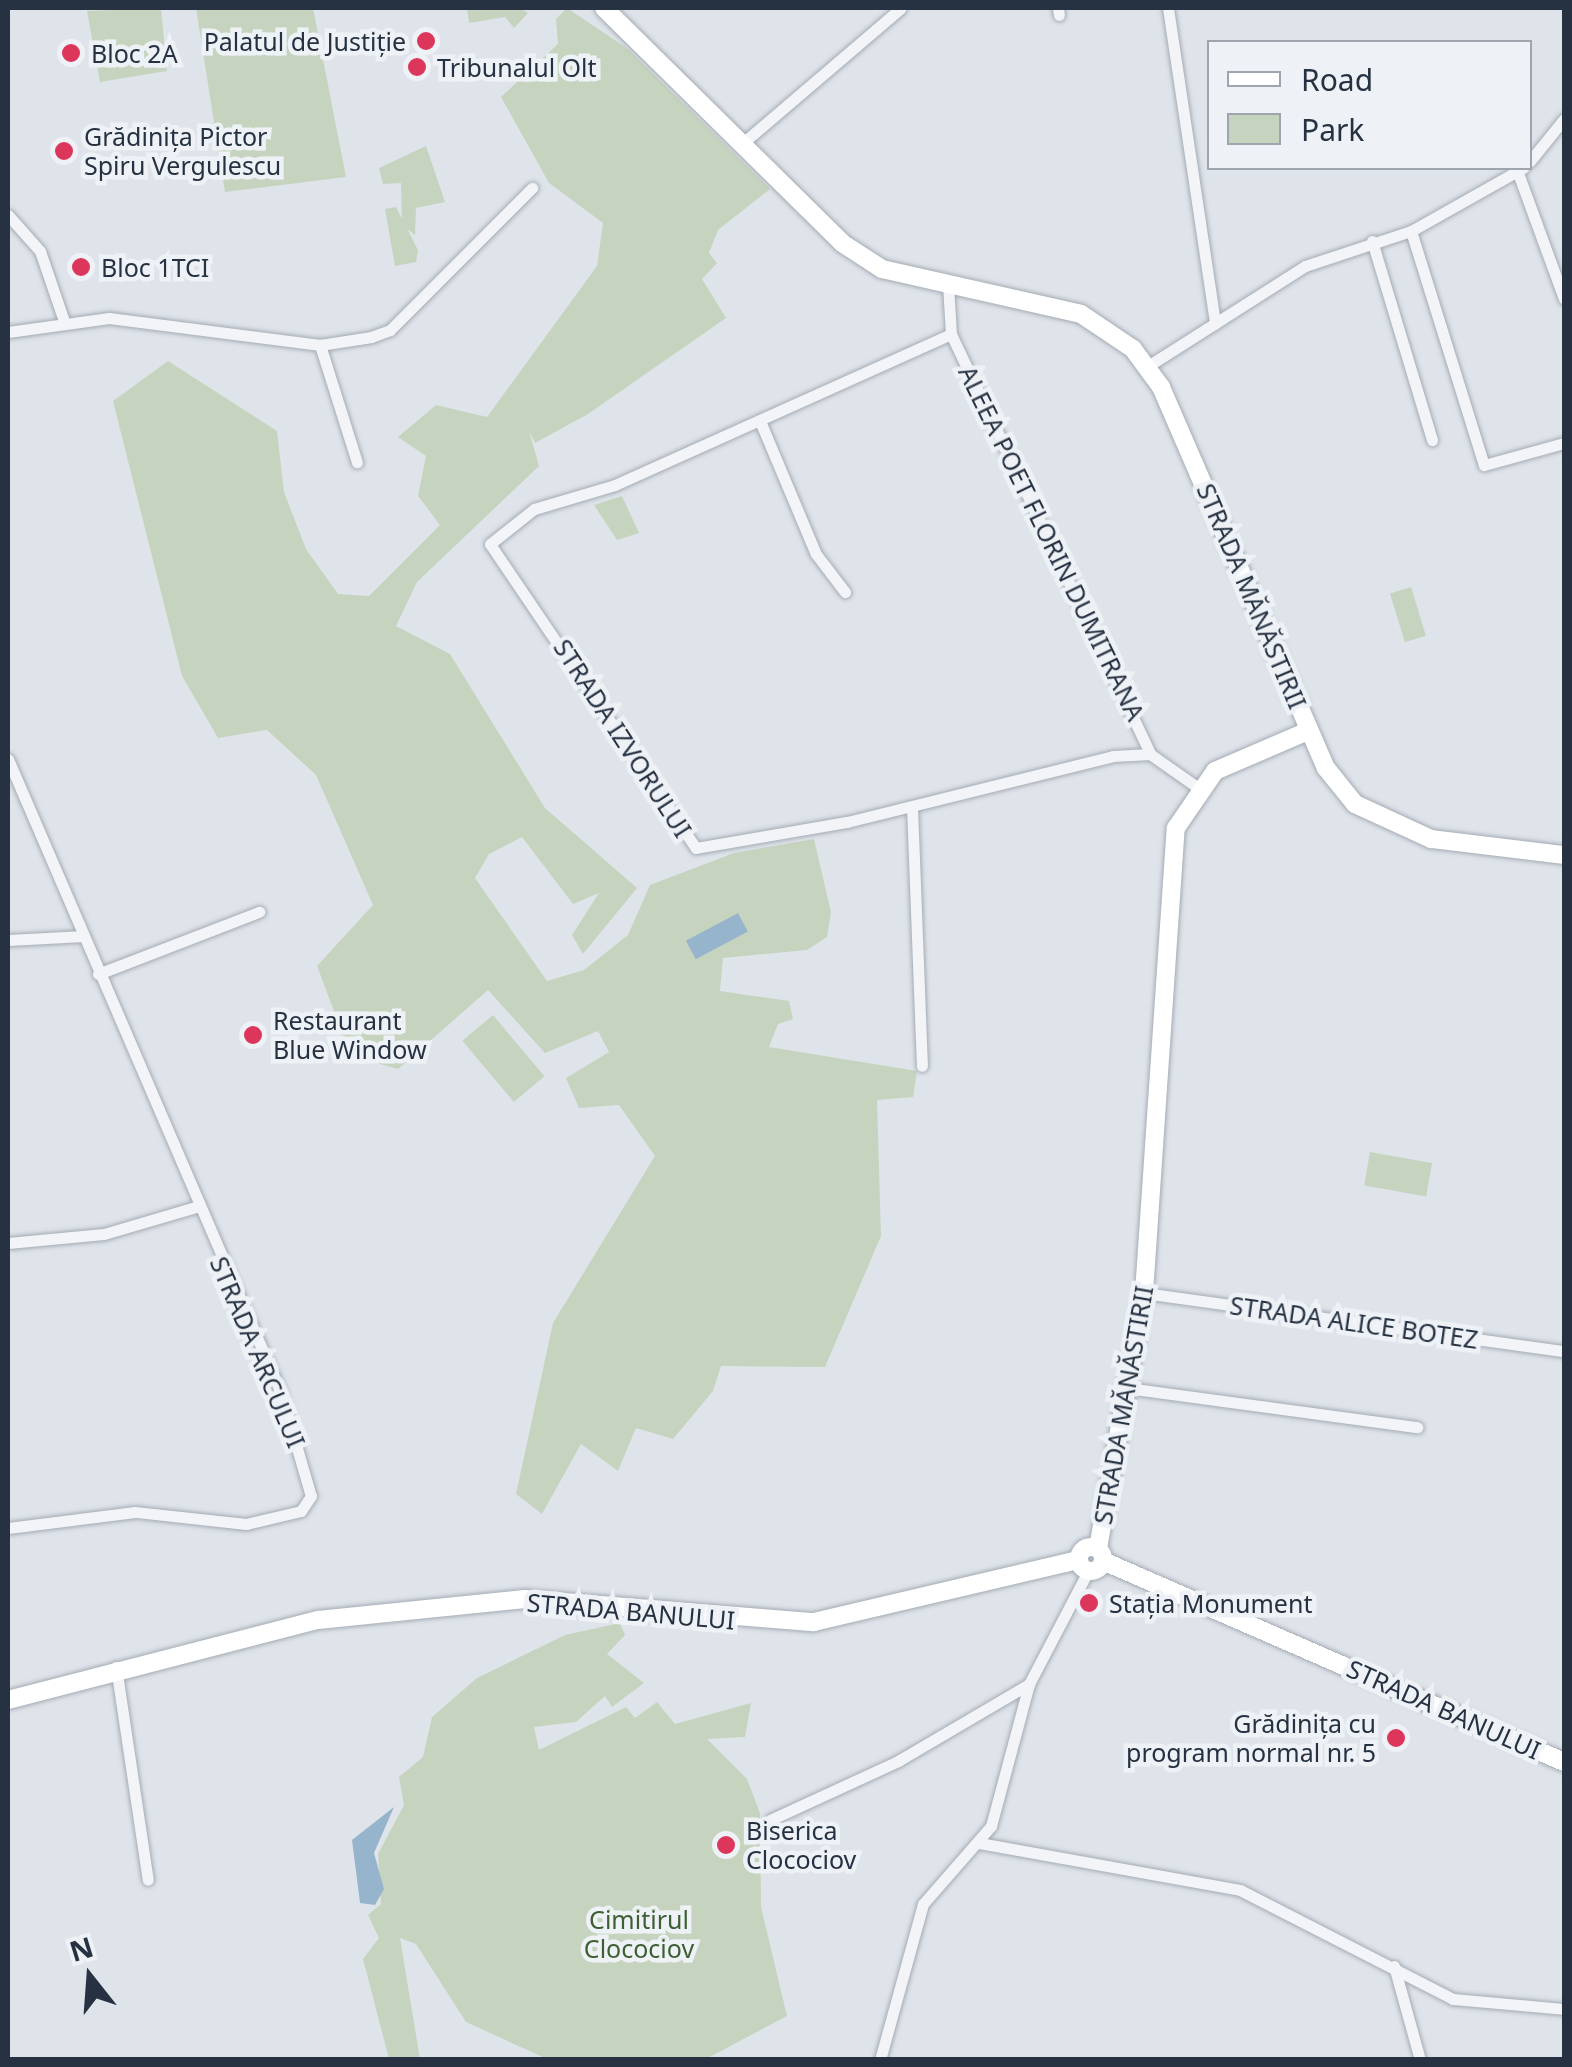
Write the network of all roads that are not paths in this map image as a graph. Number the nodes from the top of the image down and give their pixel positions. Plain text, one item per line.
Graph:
1 (604, 8) edge
2 (901, 8) edge
3 (1168, 8) edge
4 (1564, 119) edge
5 (744, 142) junction
6 (1532, 159) edge
7 (1521, 170) edge
8 (532, 188) dead end
9 (8, 215) edge
10 (1411, 231) junction
11 (1372, 241) junction
12 (948, 284) junction
13 (1564, 299) edge
14 (64, 321) junction
15 (1215, 324) junction
16 (8, 332) edge
17 (951, 334) junction
18 (320, 345) junction
19 (1148, 366) junction
20 (760, 421) junction
21 (1432, 440) dead end
22 (1564, 443) edge
23 (357, 462) dead end
24 (845, 592) dead end
25 (1310, 730) junction
26 (1150, 754) junction
27 (8, 759) edge
28 (1196, 787) junction
29 (912, 807) junction
30 (1564, 854) edge
31 (259, 912) dead end
32 (84, 936) junction
33 (8, 940) edge
34 (98, 974) junction
35 (922, 1066) dead end
36 (196, 1207) junction
37 (8, 1243) edge
38 (1144, 1293) junction
39 (1564, 1351) edge
40 (1127, 1388) junction
41 (1417, 1427) dead end
42 (8, 1528) edge
43 (1092, 1560) junction
44 (115, 1667) junction
45 (1029, 1684) junction
46 (8, 1700) edge
47 (1564, 1762) edge
48 (770, 1820) dead end
49 (978, 1843) junction
50 (148, 1880) dead end
51 (1394, 1966) junction
52 (1564, 2009) edge
53 (880, 2060) edge
54 (1420, 2060) edge

1 - 5 street, STRADA MĂNĂSTIRII
2 - 5 street
3 - 15 street
4 - 6 street
5 - 12 street, STRADA MĂNĂSTIRII
7 - 10 street
7 - 13 street
8 - 18 street
9 - 14 street
10 - 11 street
10 - 22 street
11 - 15 street
11 - 21 street
12 - 17 street
12 - 19 street, STRADA MĂNĂSTIRII
14 - 16 street
14 - 18 street
15 - 19 street
17 - 20 street, STRADA IZVORULUI
17 - 26 street, ALEEA POET FLORIN DUMITRANA
18 - 23 street
19 - 25 street, STRADA MĂNĂSTIRII
20 - 24 street
20 - 29 street, STRADA IZVORULUI
25 - 28 street, STRADA MĂNĂSTIRII
25 - 30 street
26 - 28 street
26 - 29 street, STRADA IZVORULUI
27 - 32 street, STRADA ARCULUI
28 - 38 street, STRADA MĂNĂSTIRII
29 - 35 street
31 - 34 street
32 - 33 street
32 - 34 street, STRADA ARCULUI
34 - 36 street, STRADA ARCULUI
36 - 37 street
36 - 42 street, STRADA ARCULUI
38 - 39 street, STRADA ALICE BOTEZ
38 - 40 street, STRADA MĂNĂSTIRII
40 - 41 street
40 - 43 street, STRADA MĂNĂSTIRII
43 - 44 street, STRADA BANULUI
43 - 45 street, STRADA MĂNĂSTIRII
43 - 47 street, STRADA BANULUI
44 - 46 street, STRADA BANULUI
44 - 50 street
45 - 48 street
45 - 49 street, STRADA MĂNĂSTIRII
49 - 51 street
49 - 53 street, STRADA MĂNĂSTIRII
51 - 52 street
51 - 54 street

